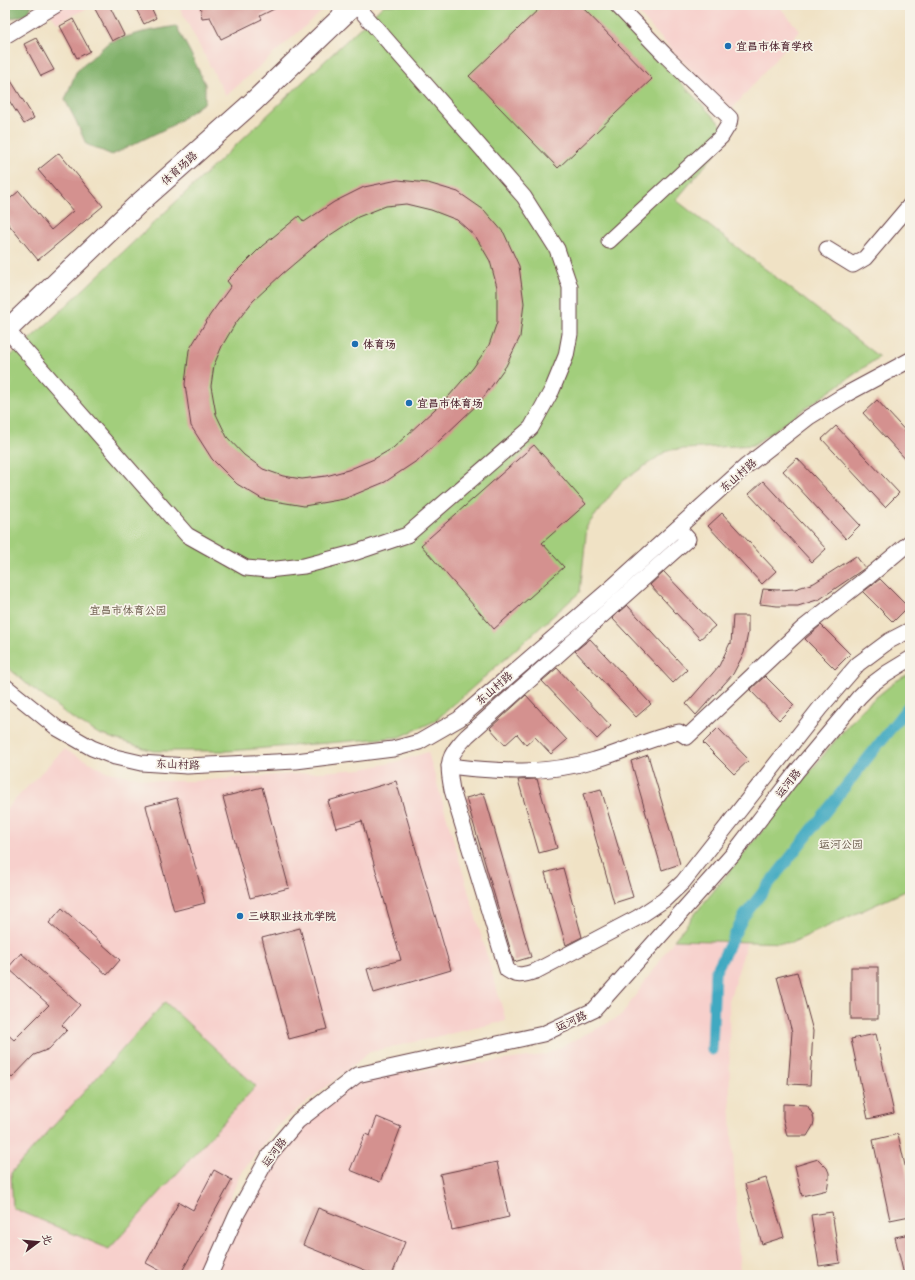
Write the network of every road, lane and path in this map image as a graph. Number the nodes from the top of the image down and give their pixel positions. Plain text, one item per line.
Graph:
1 (56, 5) edge
2 (339, 5) edge
3 (355, 5) edge
4 (617, 5) edge
5 (5, 36) edge
6 (910, 205) edge
7 (609, 241) dead end
8 (827, 249) dead end
9 (6, 327) edge
10 (910, 360) edge
11 (678, 528) junction
12 (910, 542) edge
13 (910, 630) edge
14 (910, 659) edge
15 (5, 686) edge
16 (449, 766) junction
17 (210, 1275) edge

1 - 5 street
2 - 9 main road, 体育场路
3 - 9 main road, 体育场路
3 - 9 street
4 - 7 street
6 - 8 street
10 - 11 street, 东山村路
11 - 15 street, 东山村路
11 - 16 street
12 - 16 street
13 - 16 street
14 - 17 street, 运河路

